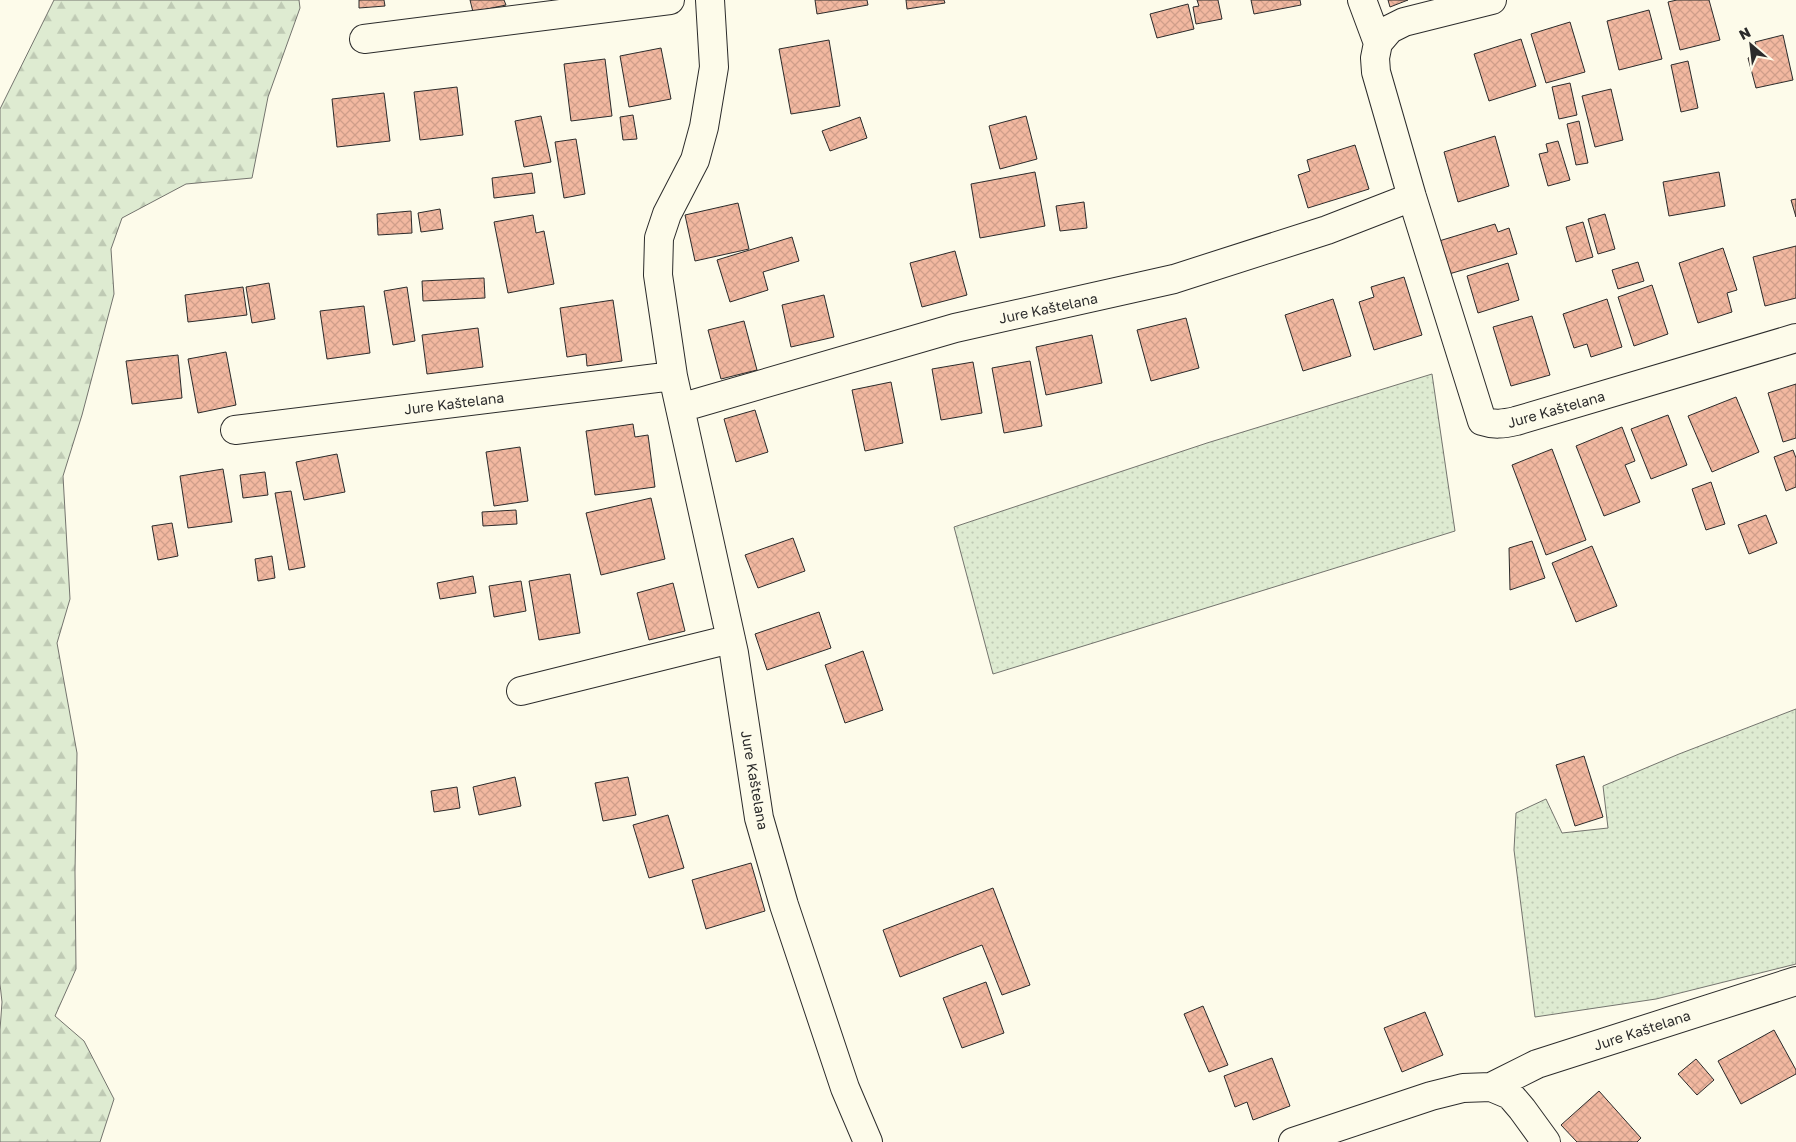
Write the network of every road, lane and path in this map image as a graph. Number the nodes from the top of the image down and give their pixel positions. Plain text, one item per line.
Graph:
1 (670, 0) edge
2 (710, 0) edge
3 (1362, 0) edge
4 (1492, 0) edge
5 (364, 39) dead end
6 (1378, 43) junction
7 (1412, 197) junction
8 (1796, 338) edge
9 (673, 376) junction
10 (680, 408) junction
11 (235, 430) dead end
12 (731, 639) junction
13 (521, 691) dead end
14 (1796, 981) edge
15 (1491, 1087) junction
16 (868, 1142) edge
17 (1293, 1142) edge
18 (1546, 1142) edge

1 - 5 street
2 - 9 street, Jure Kaštelana
3 - 6 street
4 - 6 street
6 - 7 street, Jure Kaštelana
7 - 8 street, Jure Kaštelana
7 - 10 street, Jure Kaštelana
9 - 10 street, Jure Kaštelana
9 - 11 street, Jure Kaštelana
10 - 12 street, Jure Kaštelana
12 - 13 street
12 - 16 street, Jure Kaštelana
14 - 15 street, Jure Kaštelana
15 - 17 street, Jure Kaštelana
15 - 18 street, Jure Kaštelana

